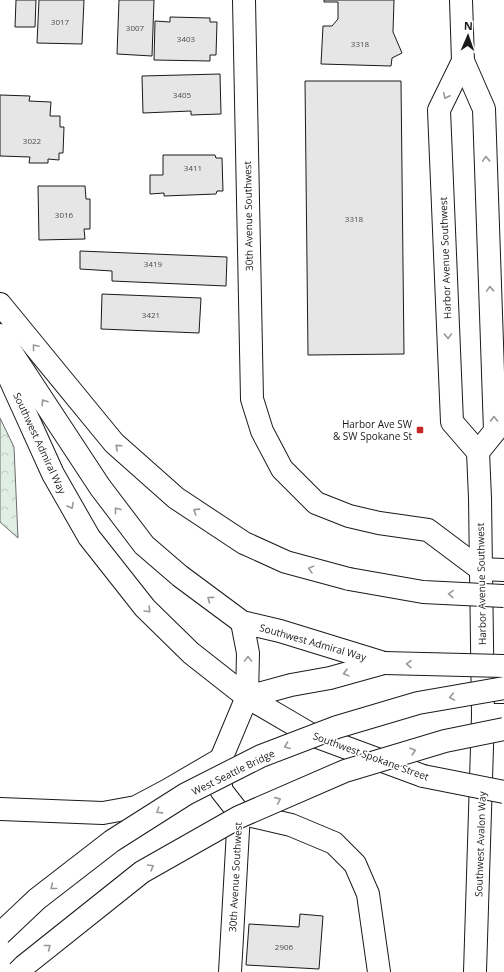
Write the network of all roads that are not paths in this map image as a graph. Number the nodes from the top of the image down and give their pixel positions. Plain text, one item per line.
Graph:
1 (244, 0) edge
2 (461, 0) edge
3 (463, 61) junction
4 (0, 304) edge
5 (0, 335) edge
6 (0, 357) edge
7 (478, 452) junction
8 (480, 569) junction
9 (504, 570) edge
10 (504, 596) edge
11 (242, 622) junction
12 (384, 663) junction
13 (504, 666) edge
14 (504, 688) edge
15 (247, 697) junction
16 (493, 715) edge
17 (504, 730) edge
18 (221, 759) junction
19 (504, 792) edge
20 (0, 809) edge
21 (239, 813) junction
22 (0, 934) edge
23 (18, 972) edge
24 (230, 972) edge
25 (379, 972) edge
26 (475, 972) edge

1 - 8 main road, 30th Avenue Southwest
2 - 3 main road, Harbor Avenue Southwest
7 -> 3 main road, Harbor Avenue Southwest
3 -> 7 main road, Harbor Avenue Southwest
10 -> 4 main road, bridge
11 -> 5 main road, Southwest Admiral Way
6 -> 15 main road, Southwest Admiral Way
7 - 8 main road, Harbor Avenue Southwest
8 - 9 main road
8 - 16 main road, Harbor Avenue Southwest
11 - 12 main road, Southwest Admiral Way
15 -> 11 main road, Southwest Admiral Way
13 -> 12 main road, bridge
12 -> 15 main road
14 -> 22 main road, West Seattle Bridge, bridge
15 - 18 main road, 30th Avenue Southwest
15 - 19 main road, Southwest Spokane Street, bridge
16 - 26 main road, Southwest Avalon Way
23 -> 17 main road, bridge
18 - 20 main road
18 - 21 main road, 30th Avenue Southwest
21 - 24 main road, 30th Avenue Southwest
21 - 25 main road

